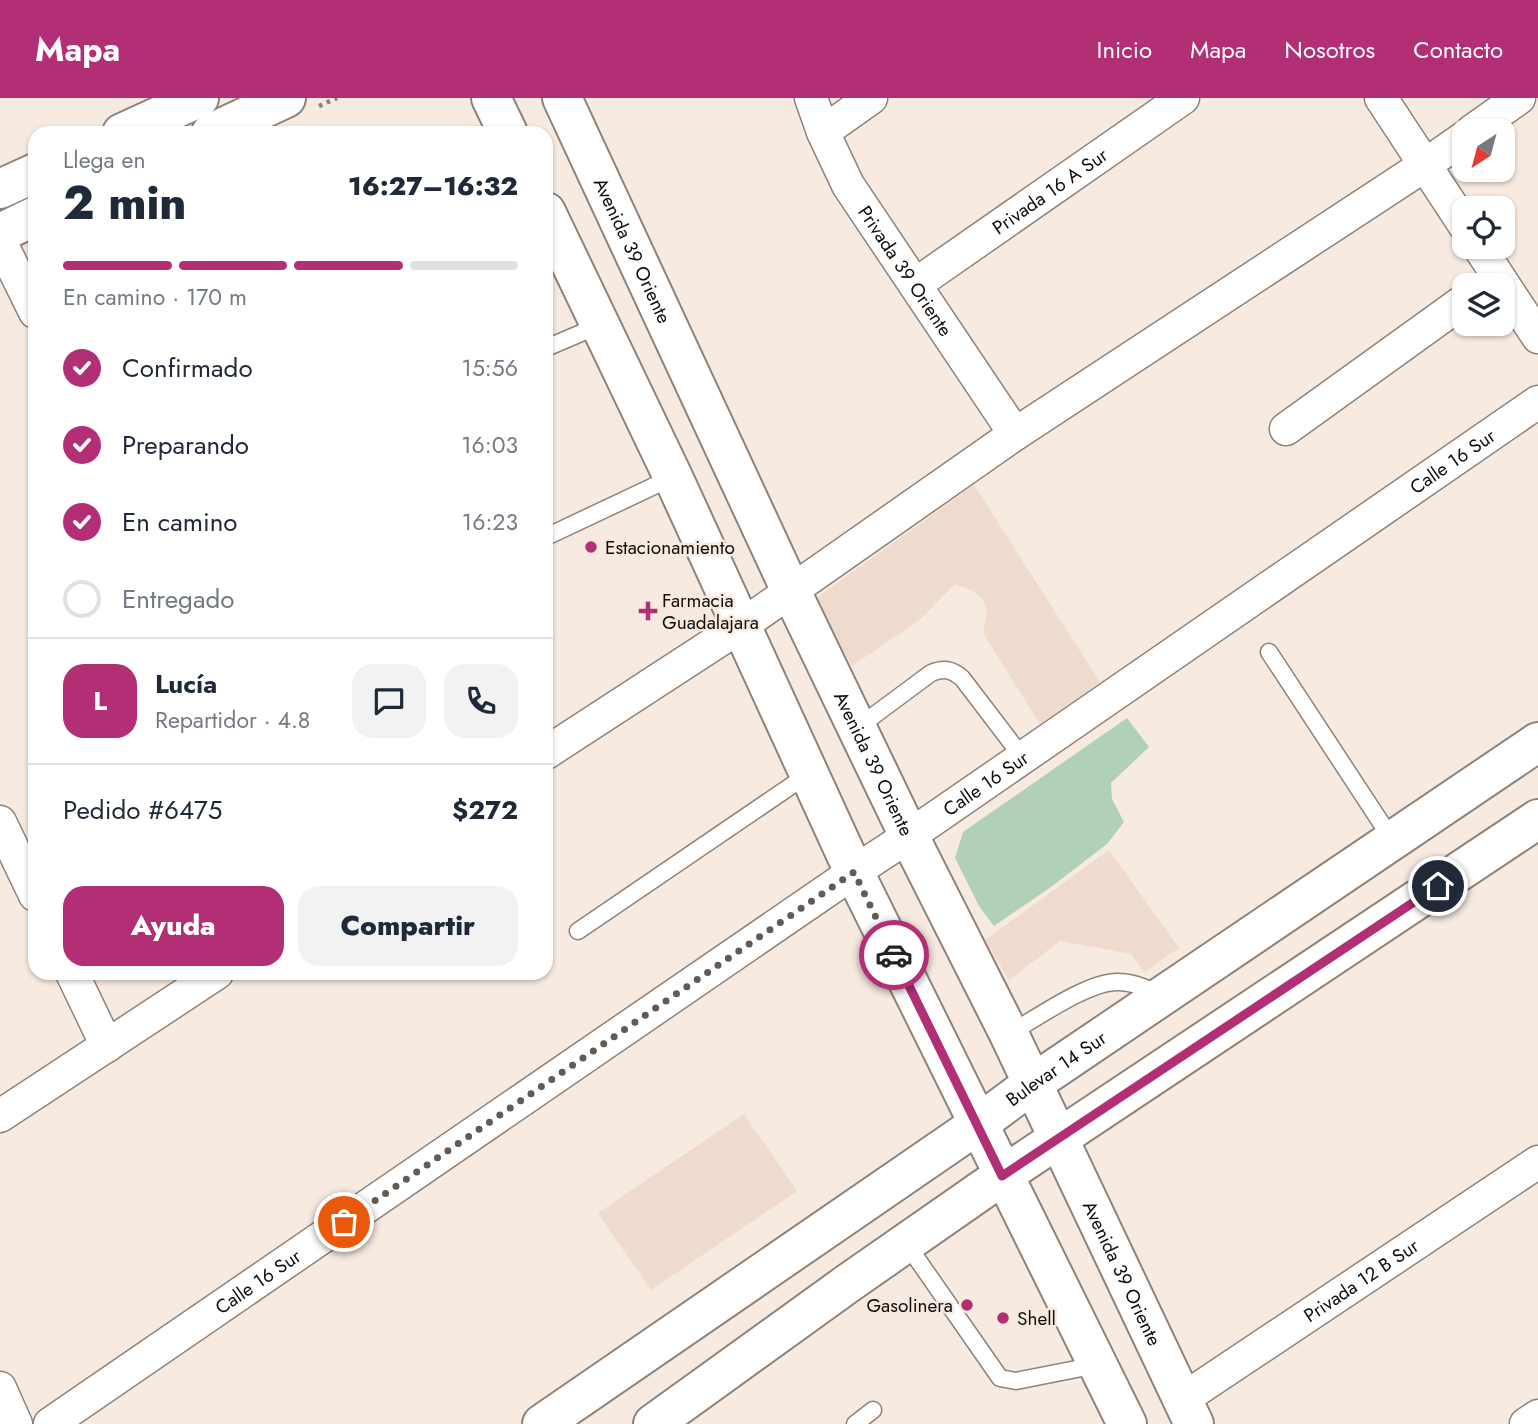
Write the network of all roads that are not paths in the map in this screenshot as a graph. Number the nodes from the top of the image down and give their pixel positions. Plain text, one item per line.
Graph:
1 (286, 98) edge
2 (491, 98) edge
3 (562, 98) edge
4 (811, 98) edge
5 (871, 98) edge
6 (1183, 98) edge
7 (1381, 98) edge
8 (1519, 98) edge
9 (210, 118) edge
10 (1489, 119) edge
11 (163, 126) edge
12 (505, 126) edge
13 (823, 132) junction
14 (1452, 146) edge
15 (1425, 165) junction
16 (28, 176) edge
17 (0, 189) edge
18 (1452, 206) edge
19 (28, 219) edge
20 (553, 227) edge
21 (0, 233) edge
22 (0, 241) edge
23 (916, 284) junction
24 (28, 298) edge
25 (1452, 309) edge
26 (1515, 309) edge
27 (600, 325) junction
28 (1538, 337) edge
29 (553, 345) edge
30 (1538, 402) edge
31 (1286, 429) dead end
32 (1015, 434) junction
33 (673, 477) junction
34 (553, 534) edge
35 (791, 591) junction
36 (741, 626) junction
37 (1269, 652) dead end
38 (857, 729) junction
39 (553, 742) edge
40 (1538, 742) edge
41 (1023, 758) junction
42 (810, 773) junction
43 (1538, 819) edge
44 (0, 822) edge
45 (909, 836) junction
46 (1393, 841) junction
47 (854, 872) junction
48 (28, 880) edge
49 (578, 931) dead end
50 (75, 980) edge
51 (206, 980) edge
52 (1164, 996) junction
53 (1009, 1034) junction
54 (107, 1046) junction
55 (1032, 1084) junction
56 (0, 1116) edge
57 (978, 1125) junction
58 (1058, 1139) junction
59 (1538, 1162) edge
60 (1002, 1176) junction
61 (906, 1243) junction
62 (1097, 1365) junction
63 (0, 1388) edge
64 (873, 1410) dead end
65 (1188, 1412) edge
66 (1538, 1416) edge
67 (16, 1424) edge
68 (50, 1424) edge
69 (542, 1424) edge
70 (653, 1424) edge
71 (855, 1424) edge
72 (1127, 1424) edge
73 (1526, 1424) edge

1 - 9 main road
2 - 12 main road
3 - 35 main road, Avenida 39 Oriente
4 - 13 street, Privada 39 Oriente
5 - 13 street
6 - 23 street, Privada 16 A Sur
7 - 15 street
8 - 10 street
9 - 11 main road
13 - 23 street, Privada 39 Oriente
14 - 15 street
15 - 18 street
15 - 32 street
16 - 17 main road
19 - 21 main road
20 - 27 main road
22 - 24 street
23 - 32 street, Privada 39 Oriente
25 - 31 street
26 - 28 street
27 - 29 lane
27 - 33 main road
30 - 41 street, Calle 16 Sur
32 - 35 street
33 - 34 lane
33 - 36 main road
35 - 36 street
35 - 38 main road, Avenida 39 Oriente
36 - 39 street
36 - 42 main road
37 - 46 lane
38 - 41 lane
38 - 45 main road, Avenida 39 Oriente
40 - 46 main road, Bulevar 14 Sur
41 - 45 street, Calle 16 Sur
42 - 47 main road
42 - 49 lane
43 - 58 main road
44 - 48 street
45 - 47 street, Calle 16 Sur
45 - 53 main road, Avenida 39 Oriente
46 - 52 main road, Bulevar 14 Sur
47 - 57 main road
47 - 68 street, Calle 16 Sur
50 - 54 street
51 - 54 street
52 - 53 lane
52 - 55 main road, Bulevar 14 Sur
53 - 55 main road, Avenida 39 Oriente
54 - 56 street
55 - 57 main road, Bulevar 14 Sur
55 - 58 main road, Avenida 39 Oriente
57 - 60 main road
57 - 69 main road, Bulevar 14 Sur
58 - 60 main road
58 - 65 main road, Avenida 39 Oriente
59 - 65 street, Privada 12 B Sur
60 - 61 main road
60 - 62 main road
61 - 62 lane
61 - 70 main road
62 - 72 main road
63 - 67 street
64 - 71 lane
66 - 73 street

